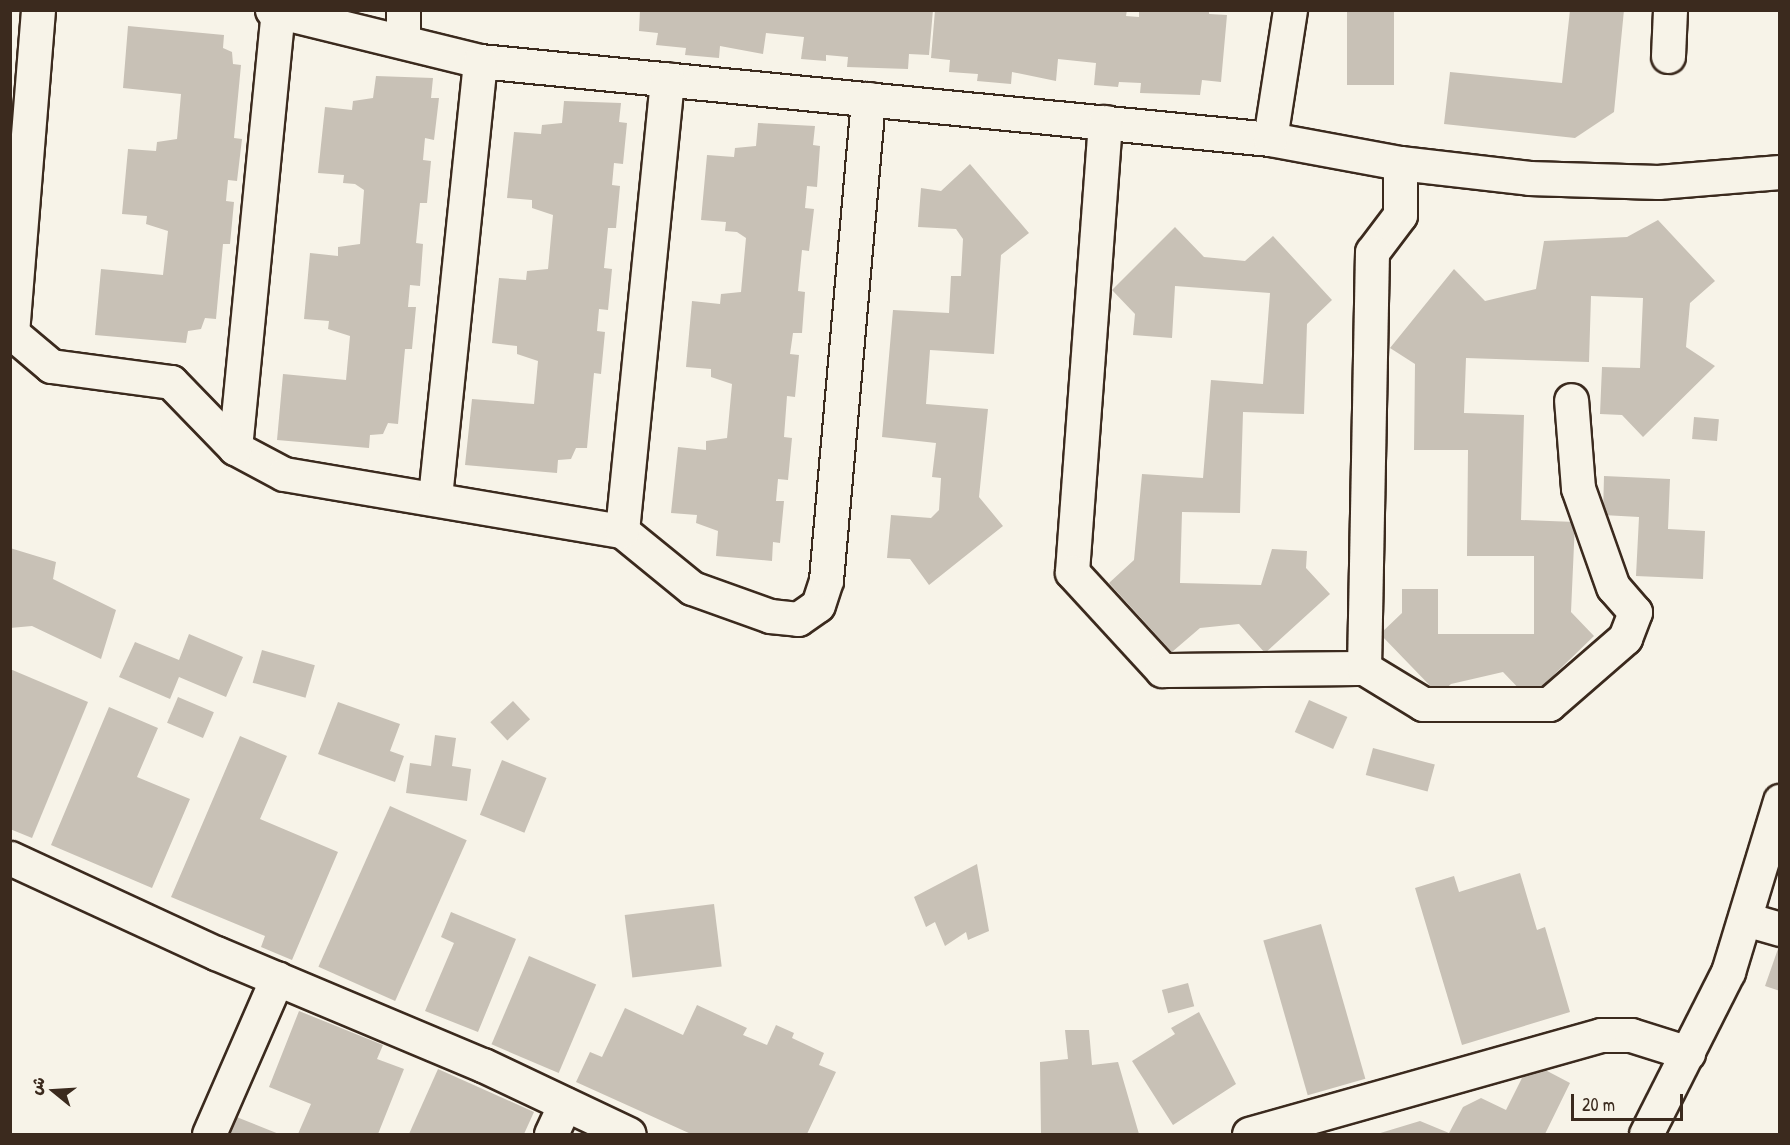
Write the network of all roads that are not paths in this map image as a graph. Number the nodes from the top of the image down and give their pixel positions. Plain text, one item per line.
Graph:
1 (38, 10) edge
2 (1290, 10) edge
3 (1670, 10) edge
4 (275, 11) edge
5 (403, 25) edge
6 (1668, 56) dead end
7 (480, 61) junction
8 (667, 79) junction
9 (868, 99) junction
10 (1105, 122) junction
11 (1270, 139) junction
12 (1400, 163) junction
13 (1779, 172) edge
14 (1571, 400) dead end
15 (235, 448) junction
16 (435, 497) junction
17 (622, 531) junction
18 (1364, 668) junction
19 (1779, 801) edge
20 (10, 858) edge
21 (1745, 919) junction
22 (1779, 929) edge
23 (277, 978) junction
24 (1688, 1053) junction
25 (565, 1104) junction
26 (209, 1134) edge
27 (551, 1134) edge
28 (629, 1134) edge
29 (1249, 1134) edge
30 (1646, 1134) edge

1 - 15 street
2 - 11 street
3 - 6 street
4 - 5 street
4 - 15 street
5 - 7 street
7 - 8 street
7 - 16 street
8 - 9 street
8 - 17 street
9 - 10 street
9 - 17 street
10 - 11 street
10 - 18 street
11 - 12 street
12 - 13 street
12 - 18 street
14 - 18 street
15 - 16 street
16 - 17 street
19 - 21 street
20 - 23 street
21 - 22 street
21 - 24 street
23 - 25 street
23 - 26 street
24 - 29 street
24 - 30 street
25 - 27 street
25 - 28 street

